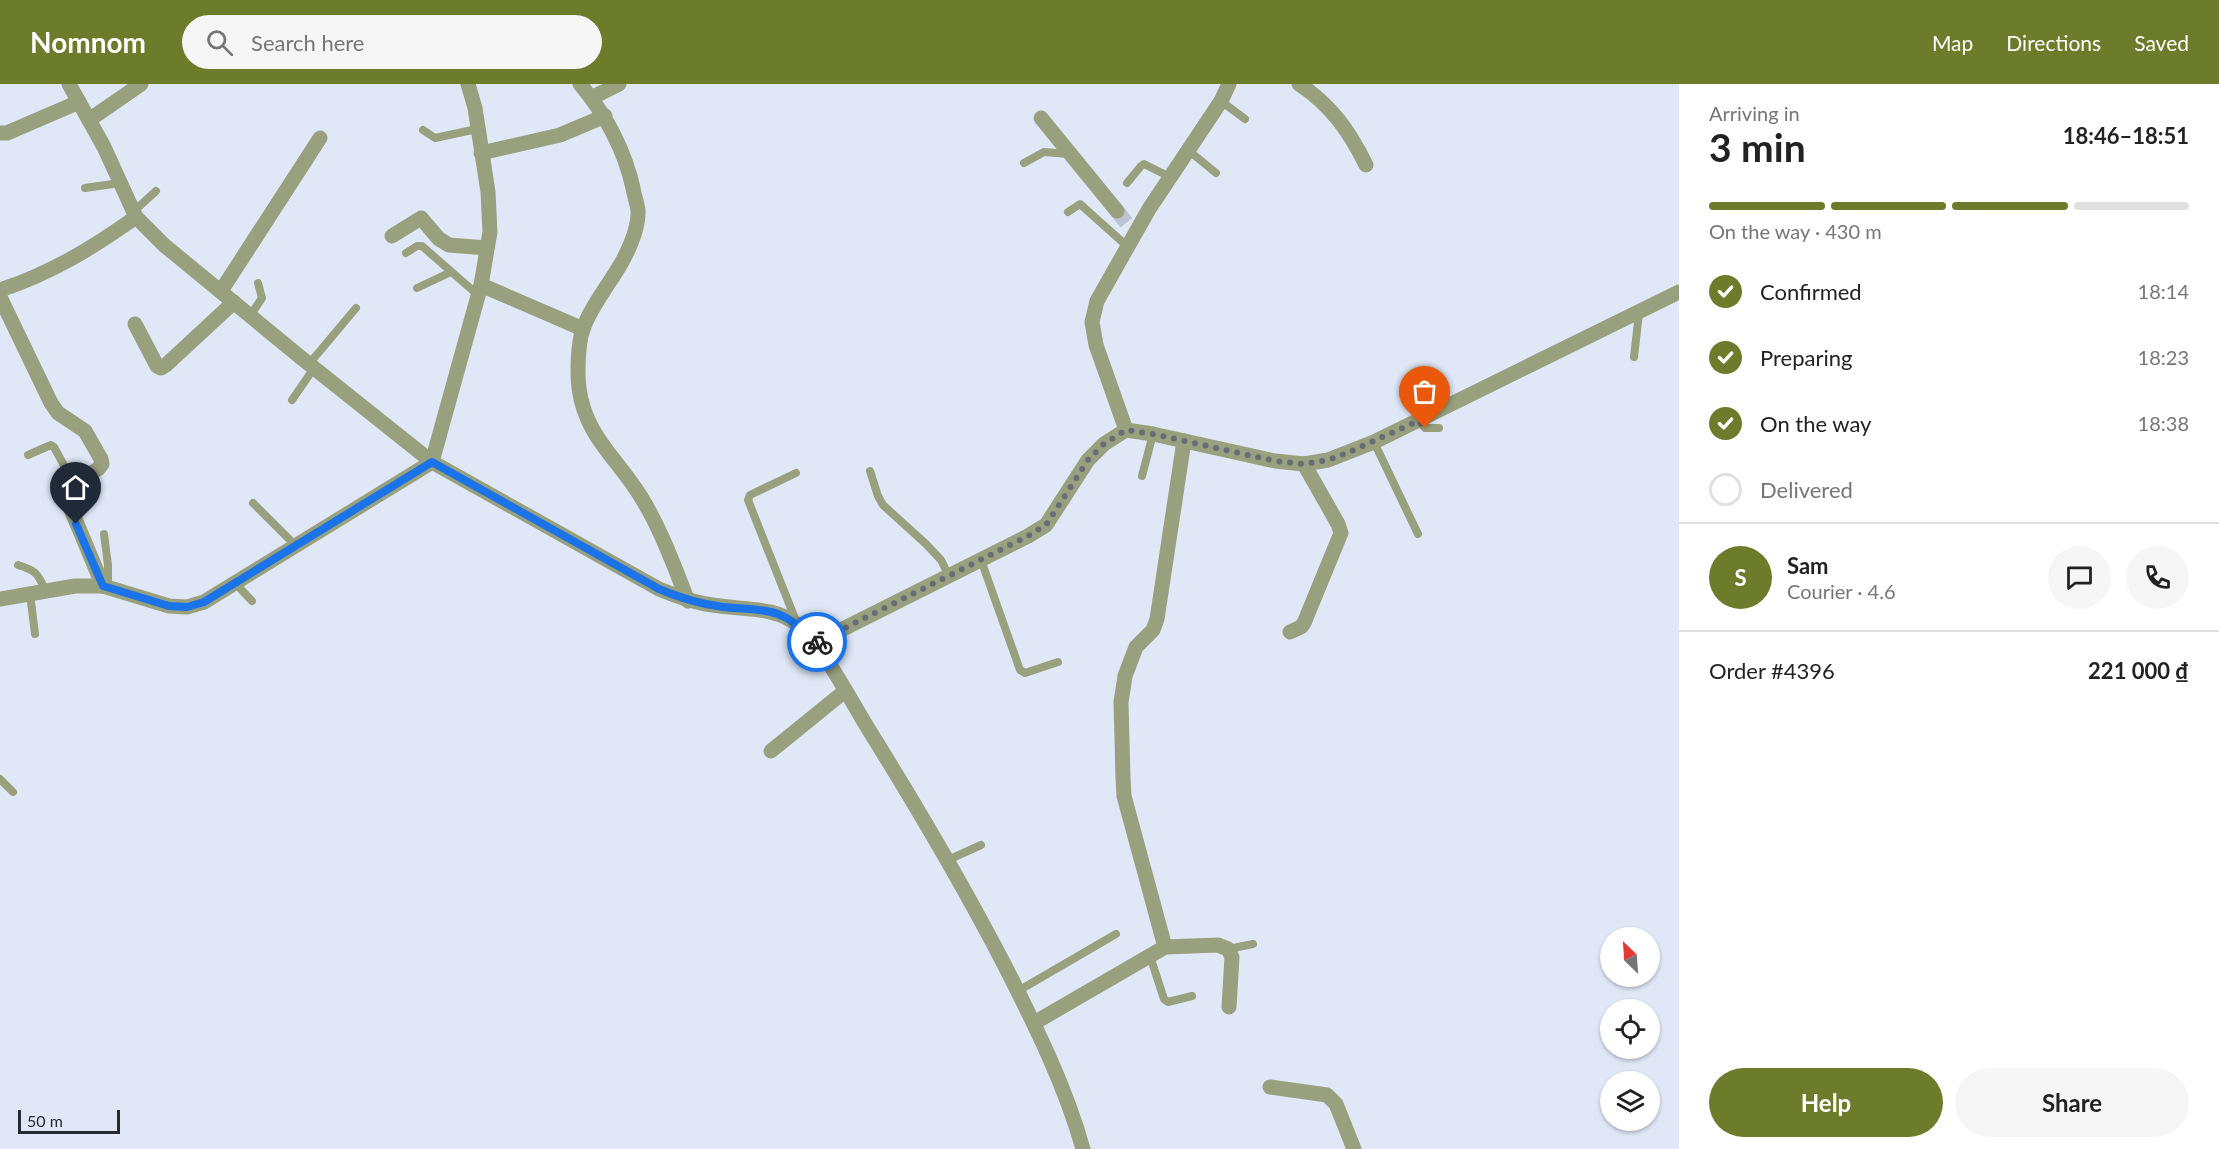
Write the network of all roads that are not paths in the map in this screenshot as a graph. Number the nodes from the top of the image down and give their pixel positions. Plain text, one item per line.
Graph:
1 (69, 84) edge
2 (141, 84) edge
3 (468, 84) edge
4 (580, 84) edge
5 (619, 84) edge
6 (1229, 84) edge
7 (1299, 84) edge
8 (591, 98) junction
9 (1221, 101) junction
10 (79, 102) junction
11 (605, 116) junction
12 (1041, 118) dead end
13 (1245, 119) dead end
14 (89, 120) junction
15 (477, 129) junction
16 (423, 130) dead end
17 (0, 133) edge
18 (320, 138) dead end
19 (1188, 150) junction
20 (481, 153) junction
21 (1071, 154) junction
22 (1024, 163) dead end
23 (1366, 165) dead end
24 (1216, 173) dead end
25 (1170, 177) junction
26 (120, 183) junction
27 (1126, 183) dead end
28 (85, 188) dead end
29 (156, 190) dead end
30 (1117, 211) tunnel mouth
31 (1068, 212) dead end
32 (134, 214) junction
33 (1131, 235) junction
34 (392, 236) dead end
35 (488, 248) junction
36 (406, 253) dead end
37 (451, 272) junction
38 (258, 283) dead end
39 (417, 288) dead end
40 (0, 290) edge
41 (480, 290) junction
42 (221, 291) junction
43 (1679, 292) edge
44 (0, 297) edge
45 (234, 302) junction
46 (356, 308) dead end
47 (1639, 313) junction
48 (250, 316) junction
49 (135, 324) dead end
50 (583, 329) junction
51 (1634, 357) dead end
52 (312, 366) junction
53 (292, 400) dead end
54 (1418, 421) junction
55 (1439, 428) dead end
56 (1126, 430) junction
57 (1153, 434) junction
58 (1184, 441) junction
59 (1374, 442) junction
60 (28, 455) dead end
61 (432, 462) junction
62 (1304, 464) junction
63 (870, 471) dead end
64 (796, 473) dead end
65 (1142, 476) dead end
66 (74, 484) junction
67 (253, 503) dead end
68 (104, 534) dead end
69 (1418, 534) dead end
70 (296, 546) junction
71 (981, 560) junction
72 (18, 565) dead end
73 (949, 576) junction
74 (235, 583) junction
75 (105, 587) junction
76 (46, 591) junction
77 (30, 594) junction
78 (0, 599) edge
79 (252, 601) dead end
80 (688, 601) junction
81 (798, 625) junction
82 (1290, 632) dead end
83 (35, 634) dead end
84 (815, 643) junction
85 (1058, 662) dead end
86 (845, 691) junction
87 (771, 751) dead end
88 (0, 779) edge
89 (13, 792) dead end
90 (981, 844) dead end
91 (948, 860) junction
92 (1116, 934) dead end
93 (1253, 944) dead end
94 (1165, 947) junction
95 (1228, 949) junction
96 (1150, 956) junction
97 (1018, 991) junction
98 (1192, 996) dead end
99 (1230, 1007) dead end
100 (1034, 1023) junction
101 (1270, 1087) dead end
102 (1083, 1149) edge
103 (1354, 1149) edge

1 - 10 street
2 - 14 street
3 - 15 street
4 - 8 street
5 - 8 street
6 - 9 street
7 - 23 street
8 - 11 street
9 - 13 lane
9 - 19 street
10 - 14 street
10 - 17 street
11 - 20 street
11 - 50 street
12 - 21 street
14 - 26 street
15 - 16 lane
15 - 20 street
18 - 42 street
19 - 24 lane
19 - 25 street
20 - 35 street
21 - 22 lane
21 - 30 street
25 - 27 lane
25 - 33 street
26 - 28 lane
26 - 32 street
29 - 32 lane
31 - 33 lane
32 - 40 street
32 - 42 street
33 - 56 street
34 - 35 street
35 - 41 street
36 - 37 lane
37 - 39 lane
37 - 41 lane
38 - 48 lane
41 - 50 street
41 - 61 street
42 - 45 street
43 - 47 street
44 - 66 street
45 - 48 street
45 - 49 street
46 - 52 lane
47 - 51 lane
47 - 54 street
48 - 52 street
50 - 80 street
52 - 53 lane
52 - 61 street
54 - 55 lane
54 - 59 street
56 - 57 street
56 - 71 street
57 - 58 street
57 - 65 lane
58 - 62 street
58 - 94 street
59 - 62 street
59 - 69 lane
60 - 66 lane
61 - 70 street
61 - 80 street
62 - 82 street
63 - 73 lane
64 - 81 lane
66 - 75 street
67 - 70 lane
68 - 75 lane
70 - 74 street
71 - 73 street
71 - 85 lane
72 - 76 lane
73 - 84 street
74 - 75 street
74 - 79 lane
75 - 76 street
76 - 77 street
77 - 78 street
77 - 83 lane
80 - 81 street
81 - 84 street
84 - 86 street
86 - 87 street
86 - 91 street
88 - 89 lane
90 - 91 lane
91 - 97 street
92 - 97 lane
93 - 95 lane
94 - 95 street
94 - 96 street
95 - 99 street
96 - 98 lane
96 - 100 street
97 - 100 street
100 - 102 street
101 - 103 street

